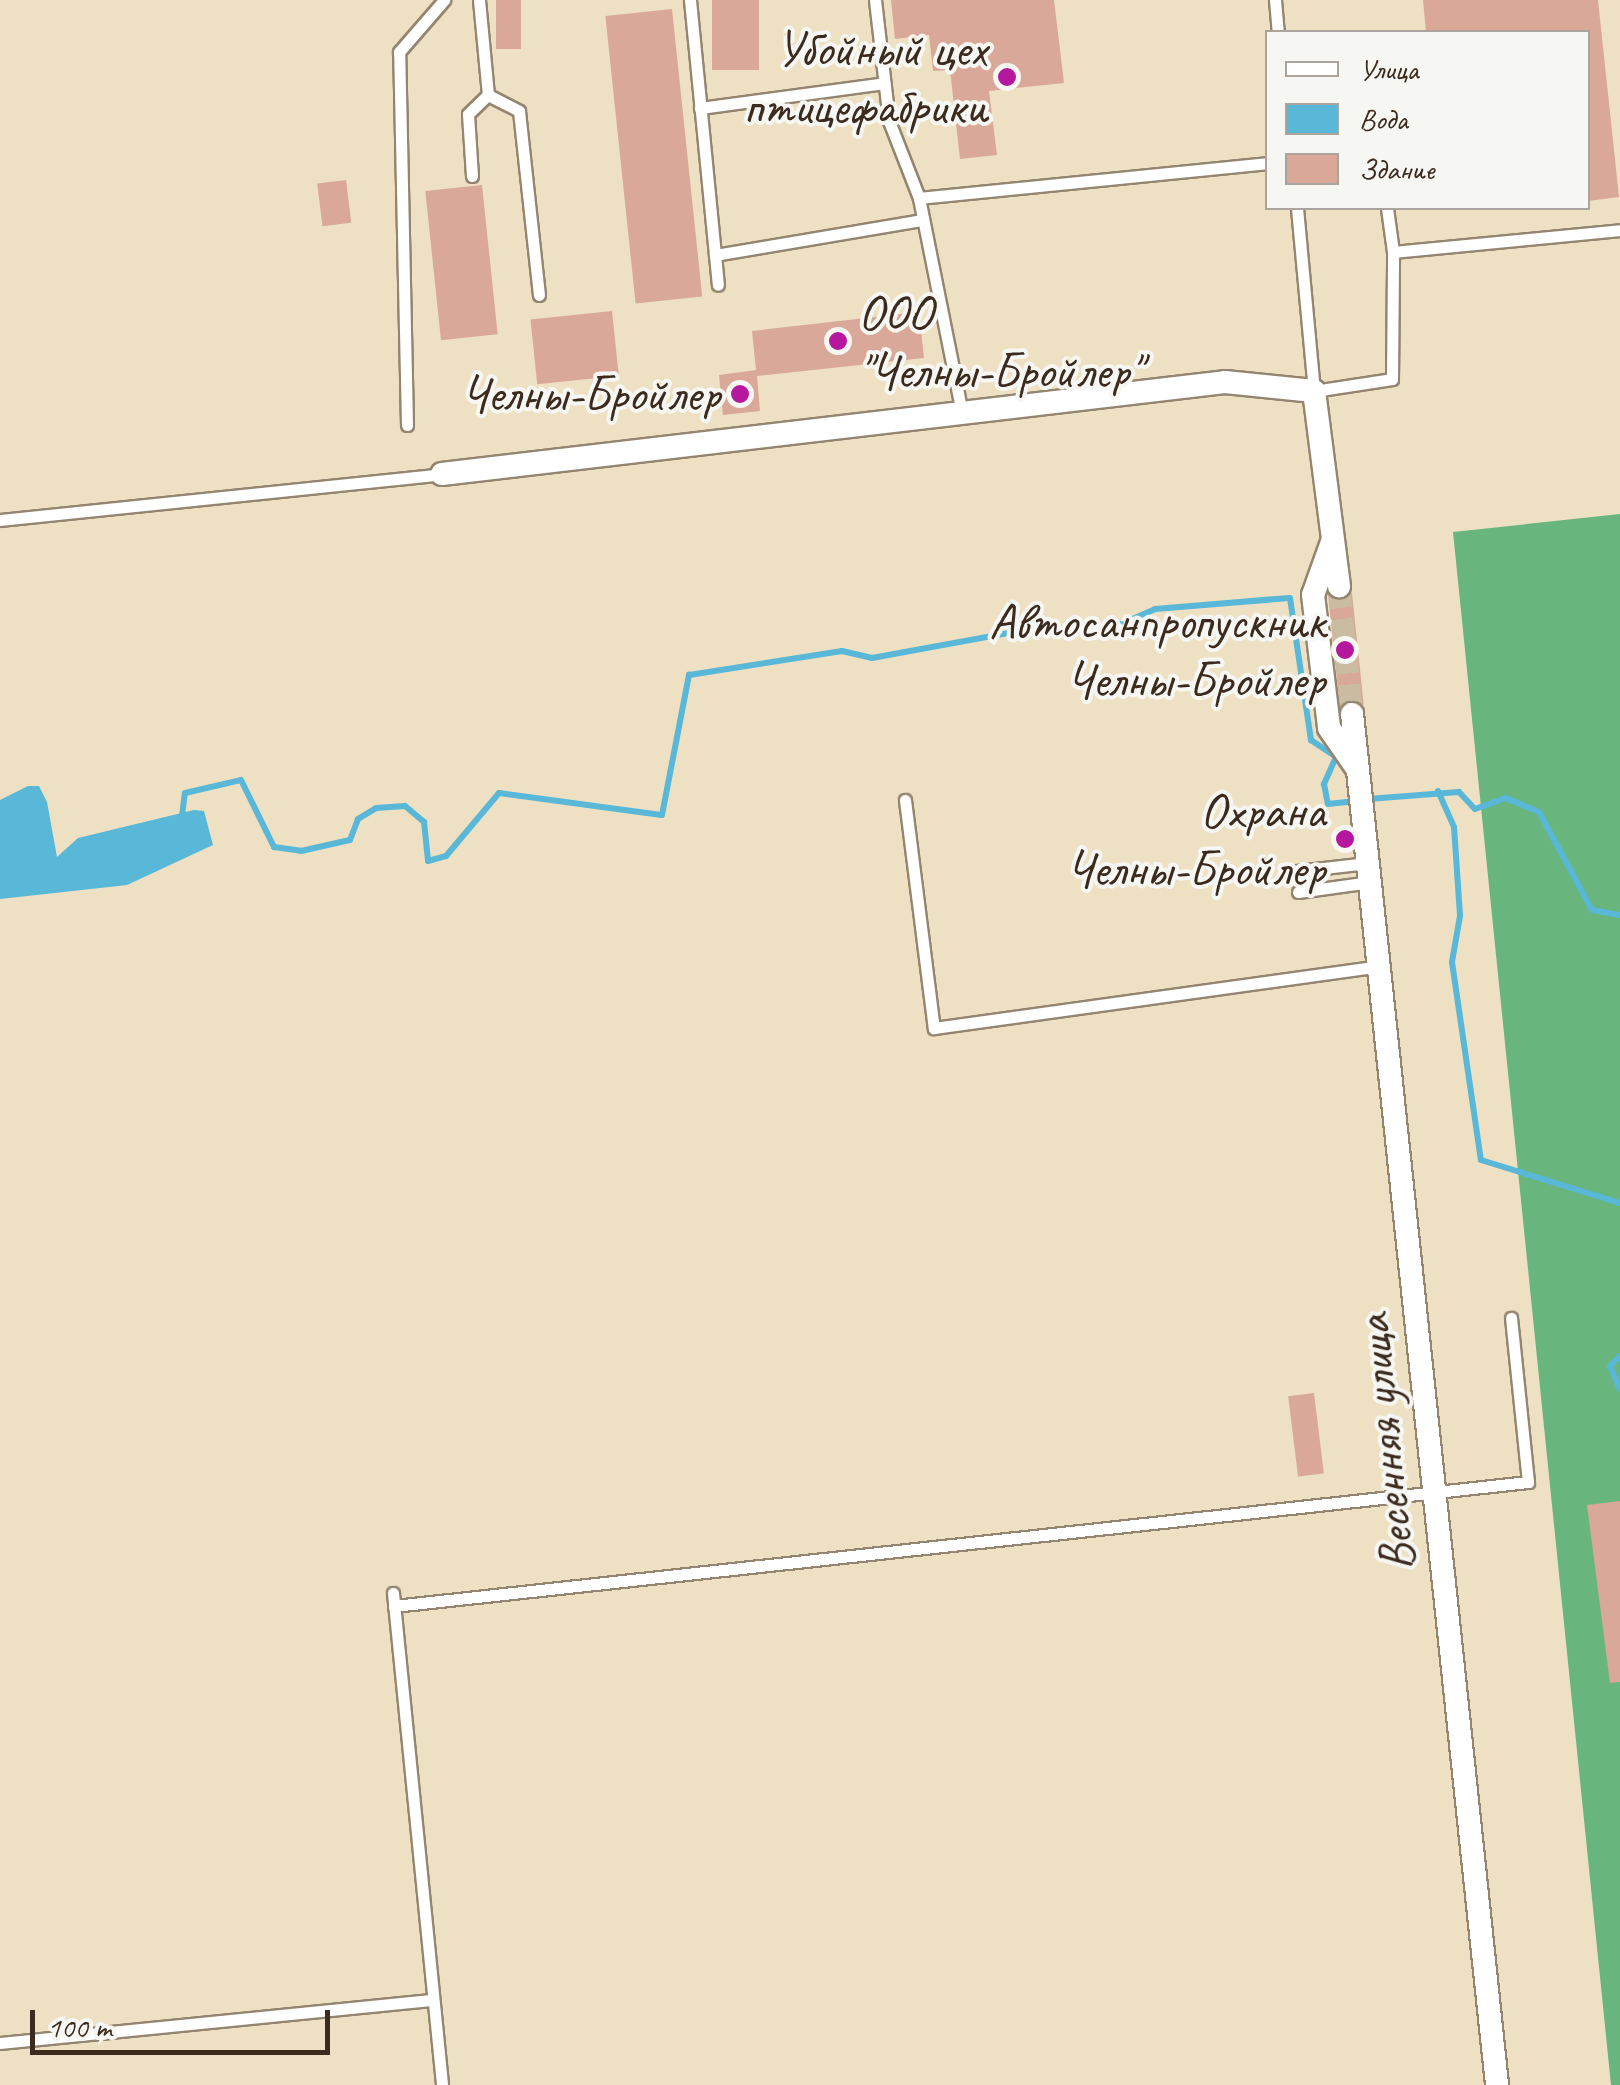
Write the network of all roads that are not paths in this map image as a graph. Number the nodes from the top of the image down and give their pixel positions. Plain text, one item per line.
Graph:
1 (444, 0) edge
2 (478, 0) edge
3 (690, 0) edge
4 (875, 0) edge
5 (1275, 0) edge
6 (1278, 30) edge
7 (884, 83) junction
8 (488, 96) junction
9 (700, 108) junction
10 (1265, 162) edge
11 (472, 176) dead end
12 (919, 198) junction
13 (1297, 210) edge
14 (1387, 210) edge
15 (923, 220) junction
16 (1620, 230) edge
17 (1392, 252) junction
18 (715, 255) junction
19 (718, 286) dead end
20 (539, 295) dead end
21 (1314, 391) junction
22 (961, 409) junction
23 (407, 424) dead end
24 (442, 474) joint
25 (0, 520) edge
26 (1333, 538) junction
27 (1338, 580) tunnel mouth
28 (1352, 714) tunnel mouth
29 (1360, 782) junction
30 (905, 800) dead end
31 (1297, 871) dead end
32 (1369, 872) junction
33 (1298, 892) dead end
34 (1380, 966) junction
35 (1511, 1318) dead end
36 (1435, 1488) junction
37 (434, 2000) junction
38 (0, 2042) edge
39 (442, 2085) edge
40 (1497, 2085) edge

1 - 23 lane
2 - 8 lane
3 - 9 lane
4 - 7 lane
5 - 6 lane
7 - 9 lane
7 - 12 lane
8 - 11 lane
8 - 20 lane
9 - 18 lane
10 - 12 lane
12 - 15 lane
13 - 21 lane
14 - 17 lane
15 - 18 lane
15 - 22 lane
16 - 17 lane
17 - 21 lane
18 - 19 lane
21 - 22 street
21 - 26 street
22 - 24 street
24 - 25 lane
26 - 27 street
26 - 29 street
28 - 29 street, Весенняя улица
29 - 32 street, Весенняя улица
30 - 34 lane
31 - 32 lane
32 - 33 lane
32 - 34 street, Весенняя улица
34 - 36 street, Весенняя улица
35 - 36 lane
36 - 37 lane
36 - 40 street, Весенняя улица
37 - 38 lane
37 - 39 lane

